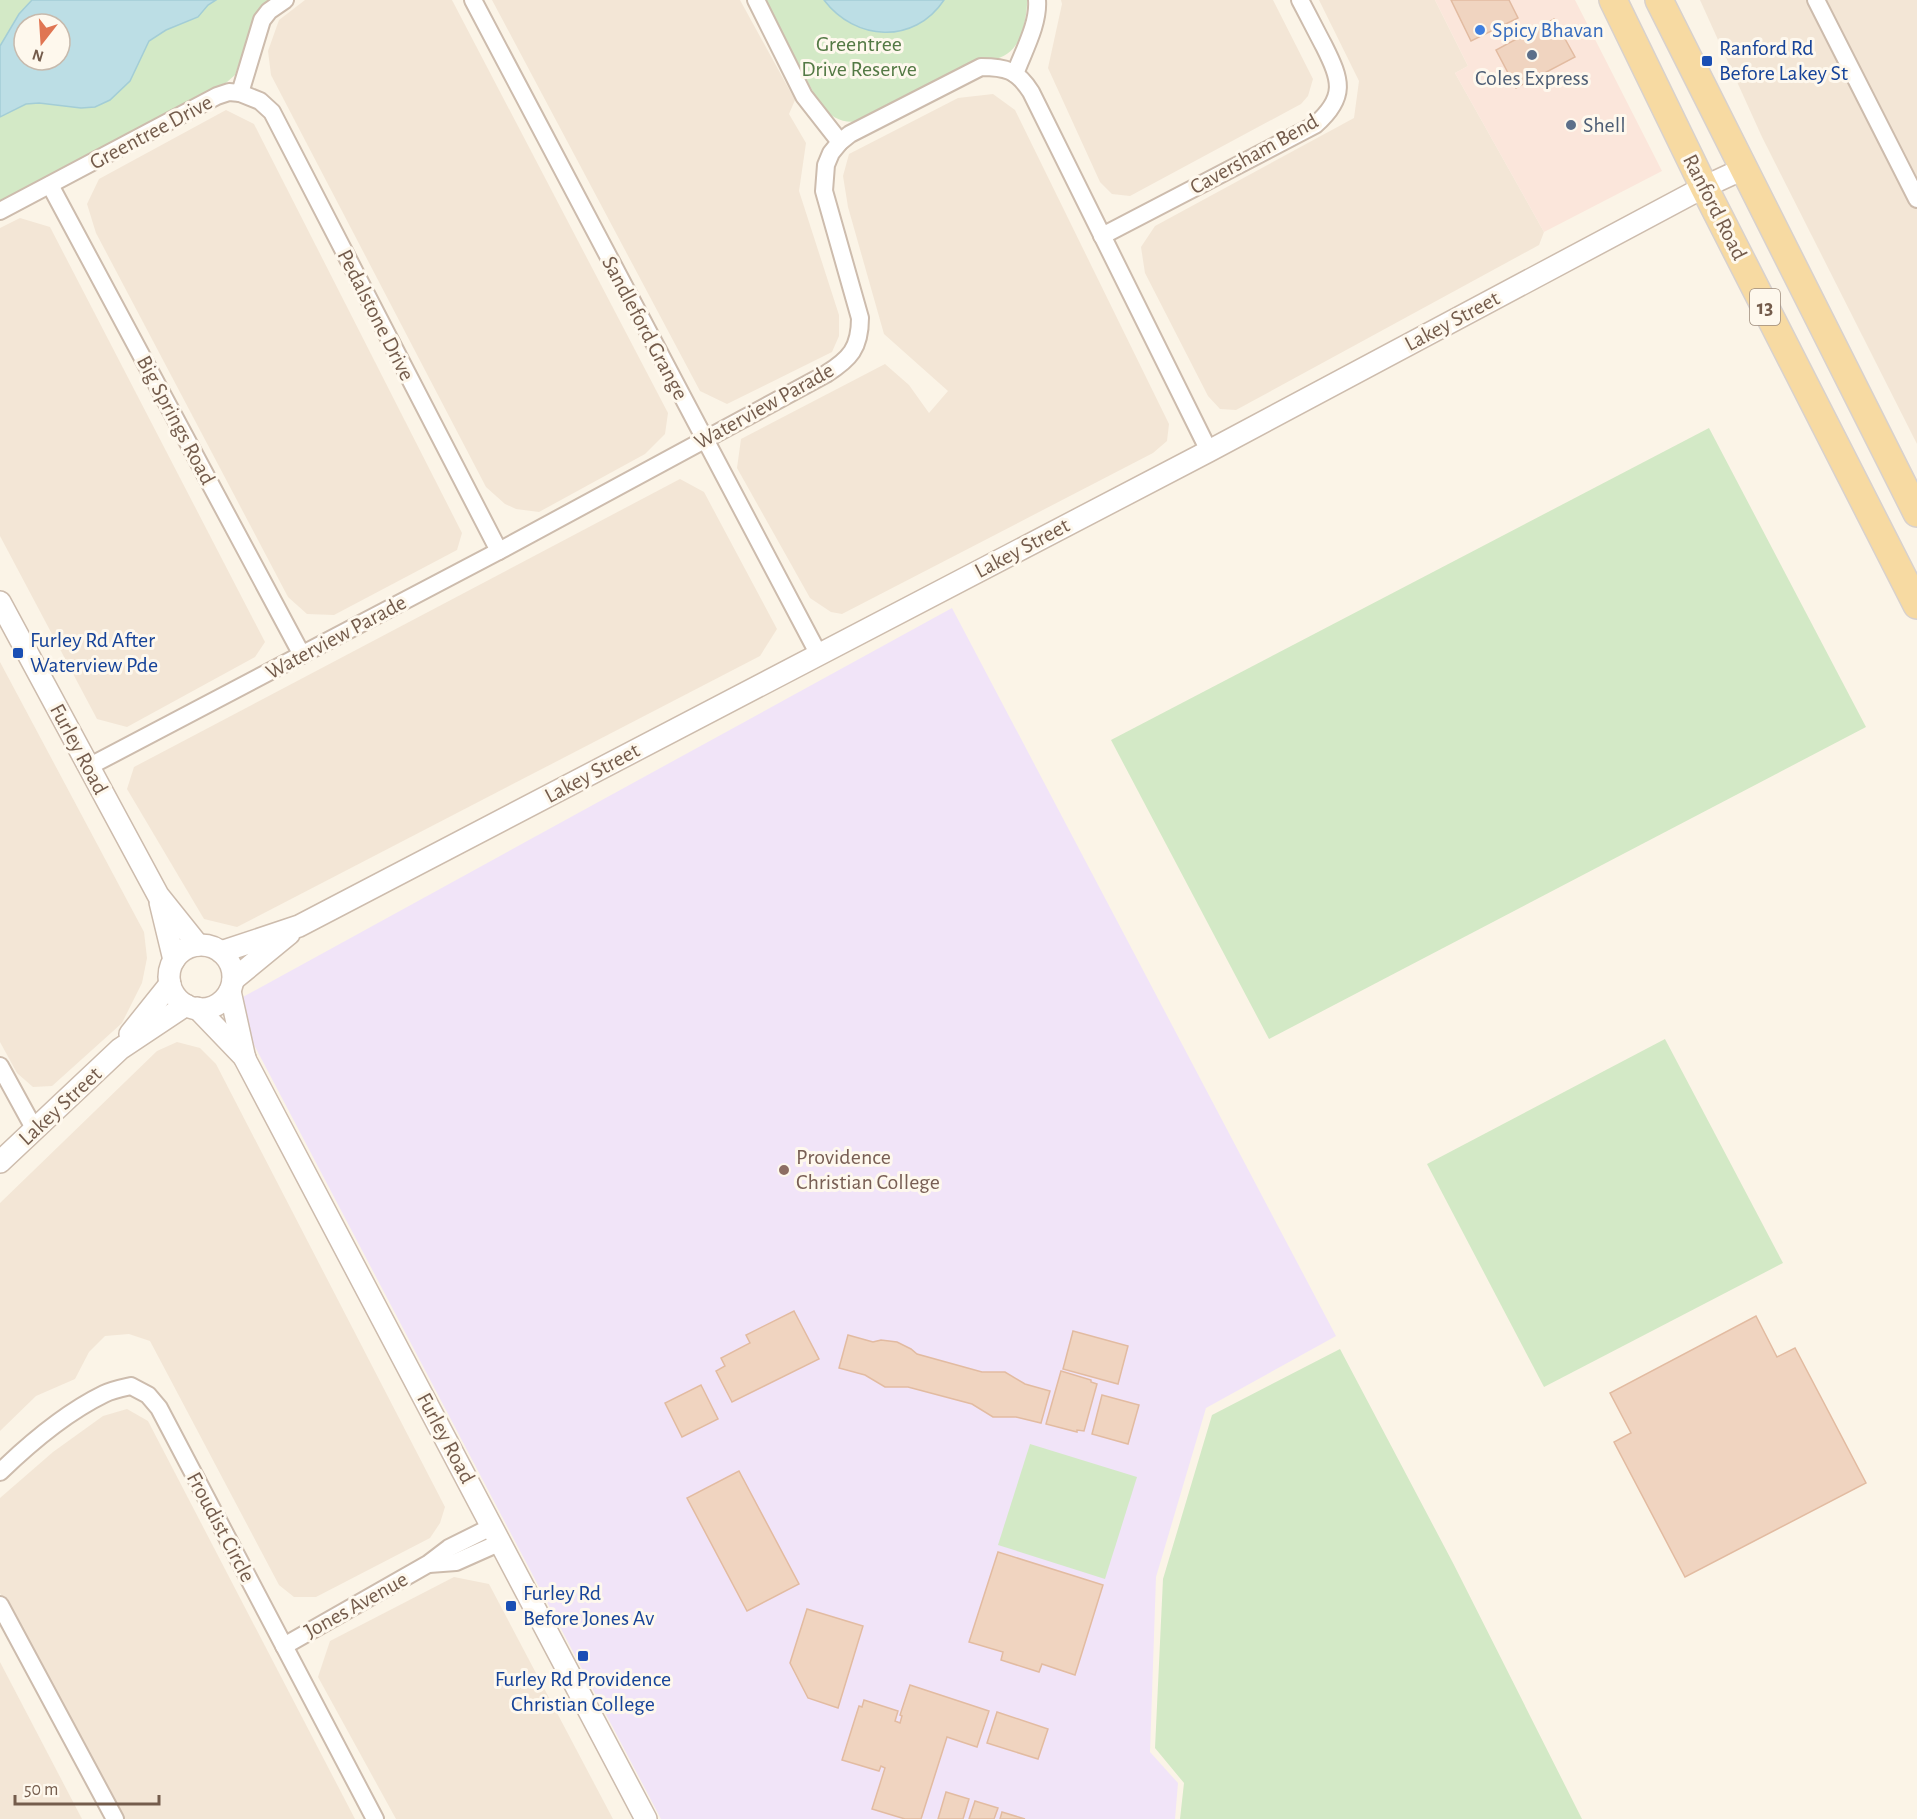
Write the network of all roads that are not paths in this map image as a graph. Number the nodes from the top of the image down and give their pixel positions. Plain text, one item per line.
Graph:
1 (285, 0) edge
2 (473, 0) edge
3 (756, 0) edge
4 (1037, 0) edge
5 (1300, 0) edge
6 (1613, 0) edge
7 (1659, 0) edge
8 (1816, 0) edge
9 (1015, 74) junction
10 (240, 93) junction
11 (840, 142) junction
12 (1745, 168) junction
13 (50, 185) junction
14 (1704, 187) junction
15 (1917, 199) edge
16 (0, 211) edge
17 (1102, 236) junction
18 (704, 440) junction
19 (1209, 451) junction
20 (1894, 467) junction
21 (1917, 489) edge
22 (1917, 513) edge
23 (499, 551) junction
24 (0, 602) edge
25 (1917, 605) edge
26 (302, 655) junction
27 (819, 655) junction
28 (88, 767) junction
29 (158, 896) junction
30 (299, 926) junction
31 (198, 945) junction
32 (221, 952) junction
33 (174, 960) junction
34 (170, 984) junction
35 (231, 986) junction
36 (191, 1006) junction
37 (120, 1049) junction
38 (245, 1059) junction
39 (0, 1066) edge
40 (35, 1130) junction
41 (0, 1162) edge
42 (0, 1472) edge
43 (497, 1534) junction
44 (0, 1605) edge
45 (284, 1646) junction
46 (115, 1819) edge
47 (375, 1819) edge
48 (646, 1819) edge

1 - 10 street, Greentree Drive
2 - 18 street, Sandleford Grange
3 - 11 street
4 - 9 street
5 - 17 street, Caversham Bend
6 - 14 main road, Ranford Road / 13
7 - 12 main road, Ranford Road / 13
8 - 15 street
9 - 11 street, Waterview Parade
9 - 17 street
10 - 13 street, Greentree Drive
10 - 23 street, Pedalstone Drive
11 - 18 street, Waterview Parade
12 - 14 street, Lakey Street
12 - 20 main road, Ranford Road / 13
13 - 16 street, Greentree Drive
13 - 26 street, Big Springs Road
14 - 19 street, Lakey Street
14 - 25 main road, Ranford Road / 13
17 - 19 street
18 - 23 street, Waterview Parade
18 - 27 street, Sandleford Grange
19 - 27 street, Lakey Street
20 - 21 main road
20 - 22 main road, Ranford Road / 13
23 - 26 street, Waterview Parade
24 - 28 street, Furley Road
26 - 28 street, Waterview Parade
27 - 30 street, Lakey Street
28 - 29 street, Furley Road
29 - 31 street, Furley Road
29 - 33 street, Furley Road
30 - 32 street, Lakey Street
30 - 35 street, Lakey Street
31 - 32 street
31 - 33 street
32 - 35 street
33 - 34 street
34 - 36 street
34 - 37 street, Lakey Street
35 - 36 street, Lakey Street
35 - 38 street, Furley Road
36 - 37 street, Lakey Street
36 - 38 street, Furley Road
37 - 40 street, Lakey Street
38 - 43 street, Furley Road
39 - 40 street
40 - 41 street, Lakey Street
42 - 45 street, Froudist Circle
43 - 45 street, Jones Avenue
43 - 48 street, Furley Road
44 - 46 street
45 - 47 street, Froudist Circle

